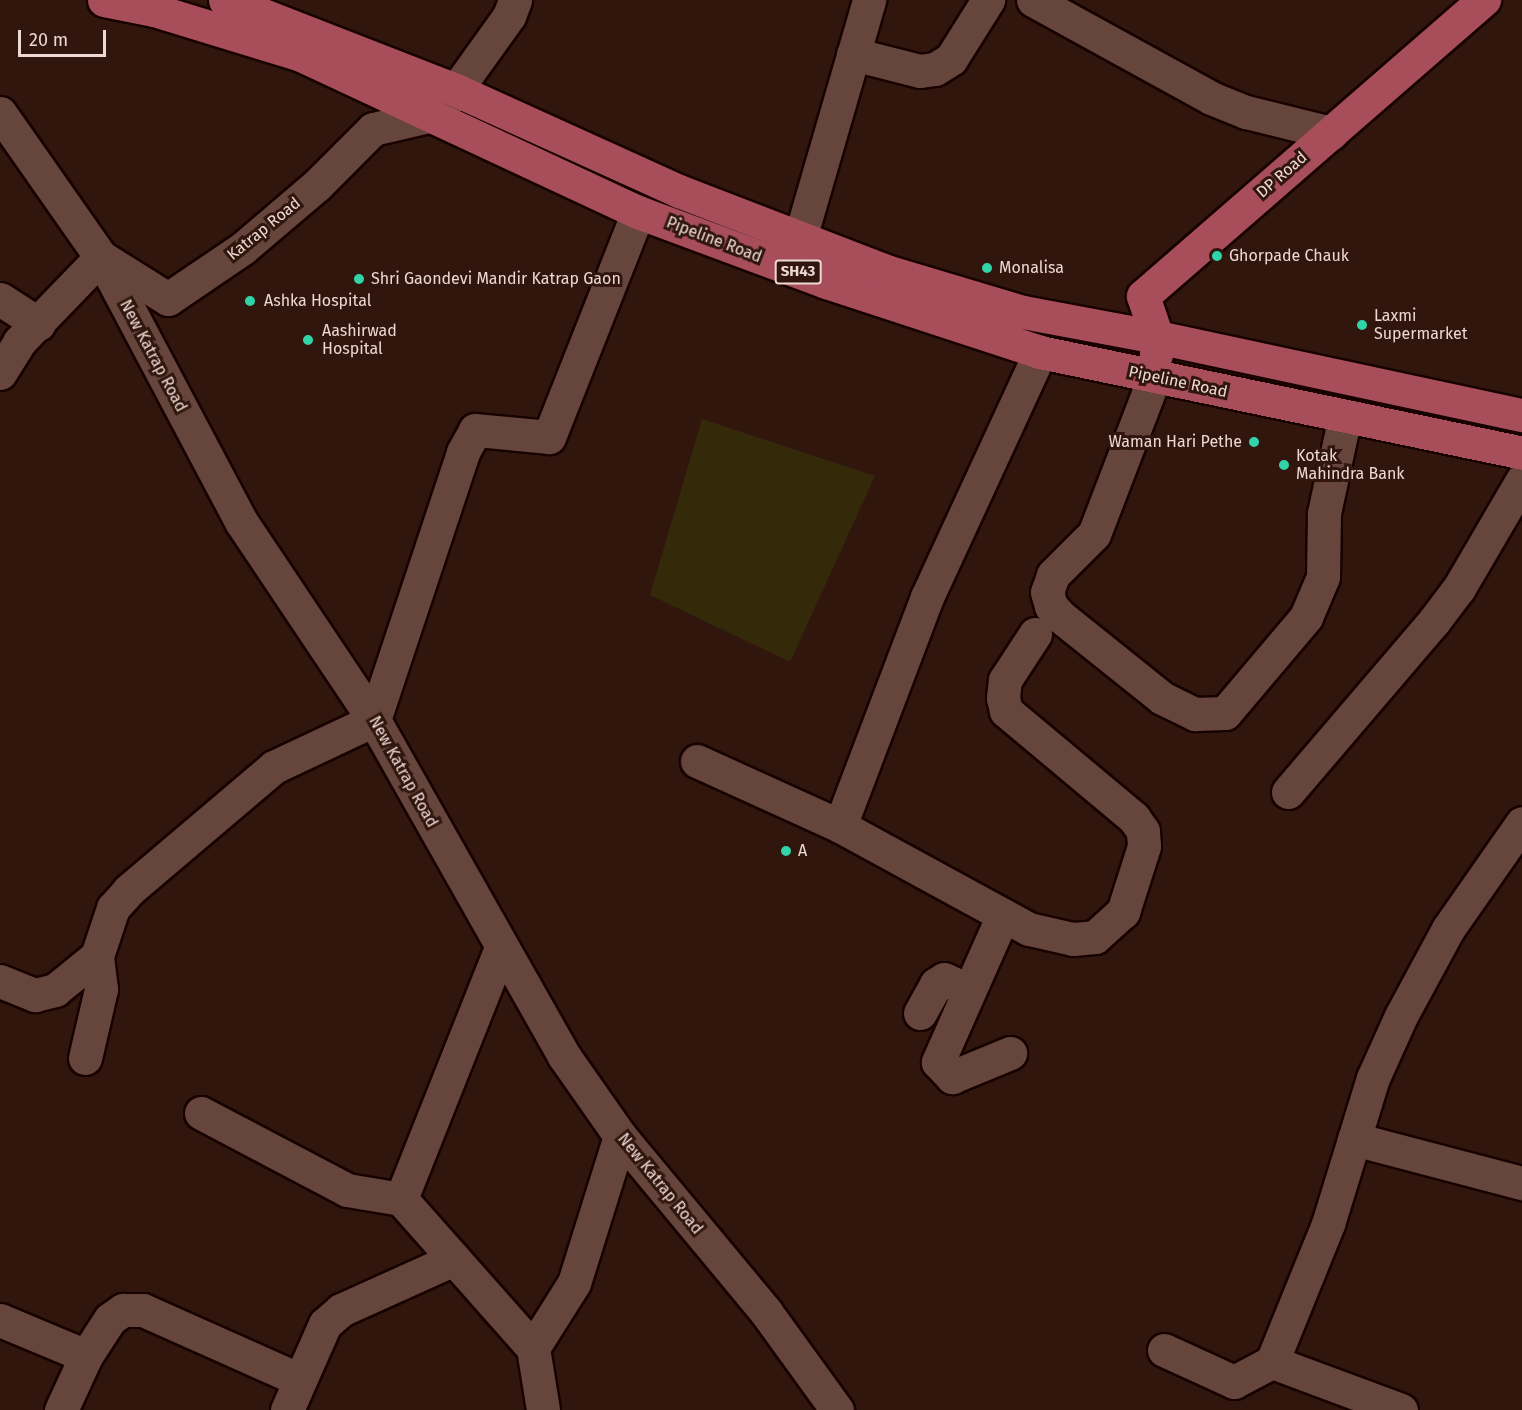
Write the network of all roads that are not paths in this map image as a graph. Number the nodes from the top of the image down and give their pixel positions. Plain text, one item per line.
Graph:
1 (104, 0) edge
2 (225, 0) edge
3 (515, 0) edge
4 (869, 0) edge
5 (988, 0) edge
6 (1033, 0) edge
7 (1484, 0) edge
8 (853, 54) junction
9 (456, 90) junction
10 (0, 113) edge
11 (433, 115) junction
12 (1331, 133) junction
13 (638, 212) junction
14 (800, 238) junction
15 (101, 258) junction
16 (1143, 296) junction
17 (0, 299) edge
18 (39, 324) junction
19 (1095, 324) junction
20 (1157, 337) junction
21 (1040, 352) junction
22 (0, 373) edge
23 (1154, 378) junction
24 (1522, 415) edge
25 (1345, 417) junction
26 (1522, 453) edge
27 (1522, 480) edge
28 (1035, 634) dead end
29 (374, 720) junction
30 (697, 761) dead end
31 (1288, 792) dead end
32 (1522, 823) edge
33 (840, 826) junction
34 (1003, 915) junction
35 (501, 948) junction
36 (97, 956) junction
37 (0, 981) edge
38 (968, 990) junction
39 (920, 1013) dead end
40 (1010, 1053) dead end
41 (85, 1058) dead end
42 (201, 1113) dead end
43 (620, 1136) junction
44 (1354, 1138) junction
45 (1522, 1183) edge
46 (401, 1199) junction
47 (454, 1259) junction
48 (0, 1320) edge
49 (533, 1348) junction
50 (1164, 1350) dead end
51 (86, 1356) junction
52 (1272, 1362) junction
53 (300, 1380) junction
54 (62, 1410) edge
55 (287, 1410) edge
56 (543, 1410) edge
57 (837, 1410) edge
58 (1401, 1410) edge

1 - 11 main road, Pipeline Road / SH43
2 - 9 main road, Pipeline Road / SH43
3 - 9 street
4 - 8 street
5 - 8 street
6 - 12 street
7 - 12 main road, DP Road
8 - 14 street
9 - 11 street
9 - 14 main road, Pipeline Road / SH43
10 - 15 street, New Katrap Road
11 - 13 main road, Pipeline Road / SH43
11 - 15 street, Katrap Road
12 - 16 main road, DP Road
13 - 21 main road, Pipeline Road / SH43
13 - 29 street
14 - 19 main road, Pipeline Road / SH43
15 - 18 street
15 - 29 street, New Katrap Road
16 - 19 main road, DP Road
16 - 20 main road
17 - 18 street
18 - 22 street
19 - 20 main road, Pipeline Road / SH43
19 - 21 main road, DP Road
20 - 23 main road
20 - 24 main road, Pipeline Road / SH43
21 - 23 main road, Pipeline Road / SH43
21 - 33 street
23 - 25 main road, Pipeline Road / SH43
23 - 25 street
25 - 26 main road, Pipeline Road / SH43
27 - 31 street
28 - 34 street
29 - 35 street, New Katrap Road
29 - 36 street
30 - 33 street
32 - 44 street
33 - 34 street
34 - 38 street
35 - 43 street, New Katrap Road
35 - 46 street
36 - 37 street
36 - 41 street
38 - 39 street
38 - 40 street
42 - 46 street
43 - 49 street
43 - 57 street, New Katrap Road
44 - 45 street
44 - 52 street
46 - 47 street
47 - 49 street
47 - 53 street
48 - 51 street
49 - 56 street
50 - 52 street
51 - 53 street
51 - 54 street
52 - 58 street
53 - 55 street

